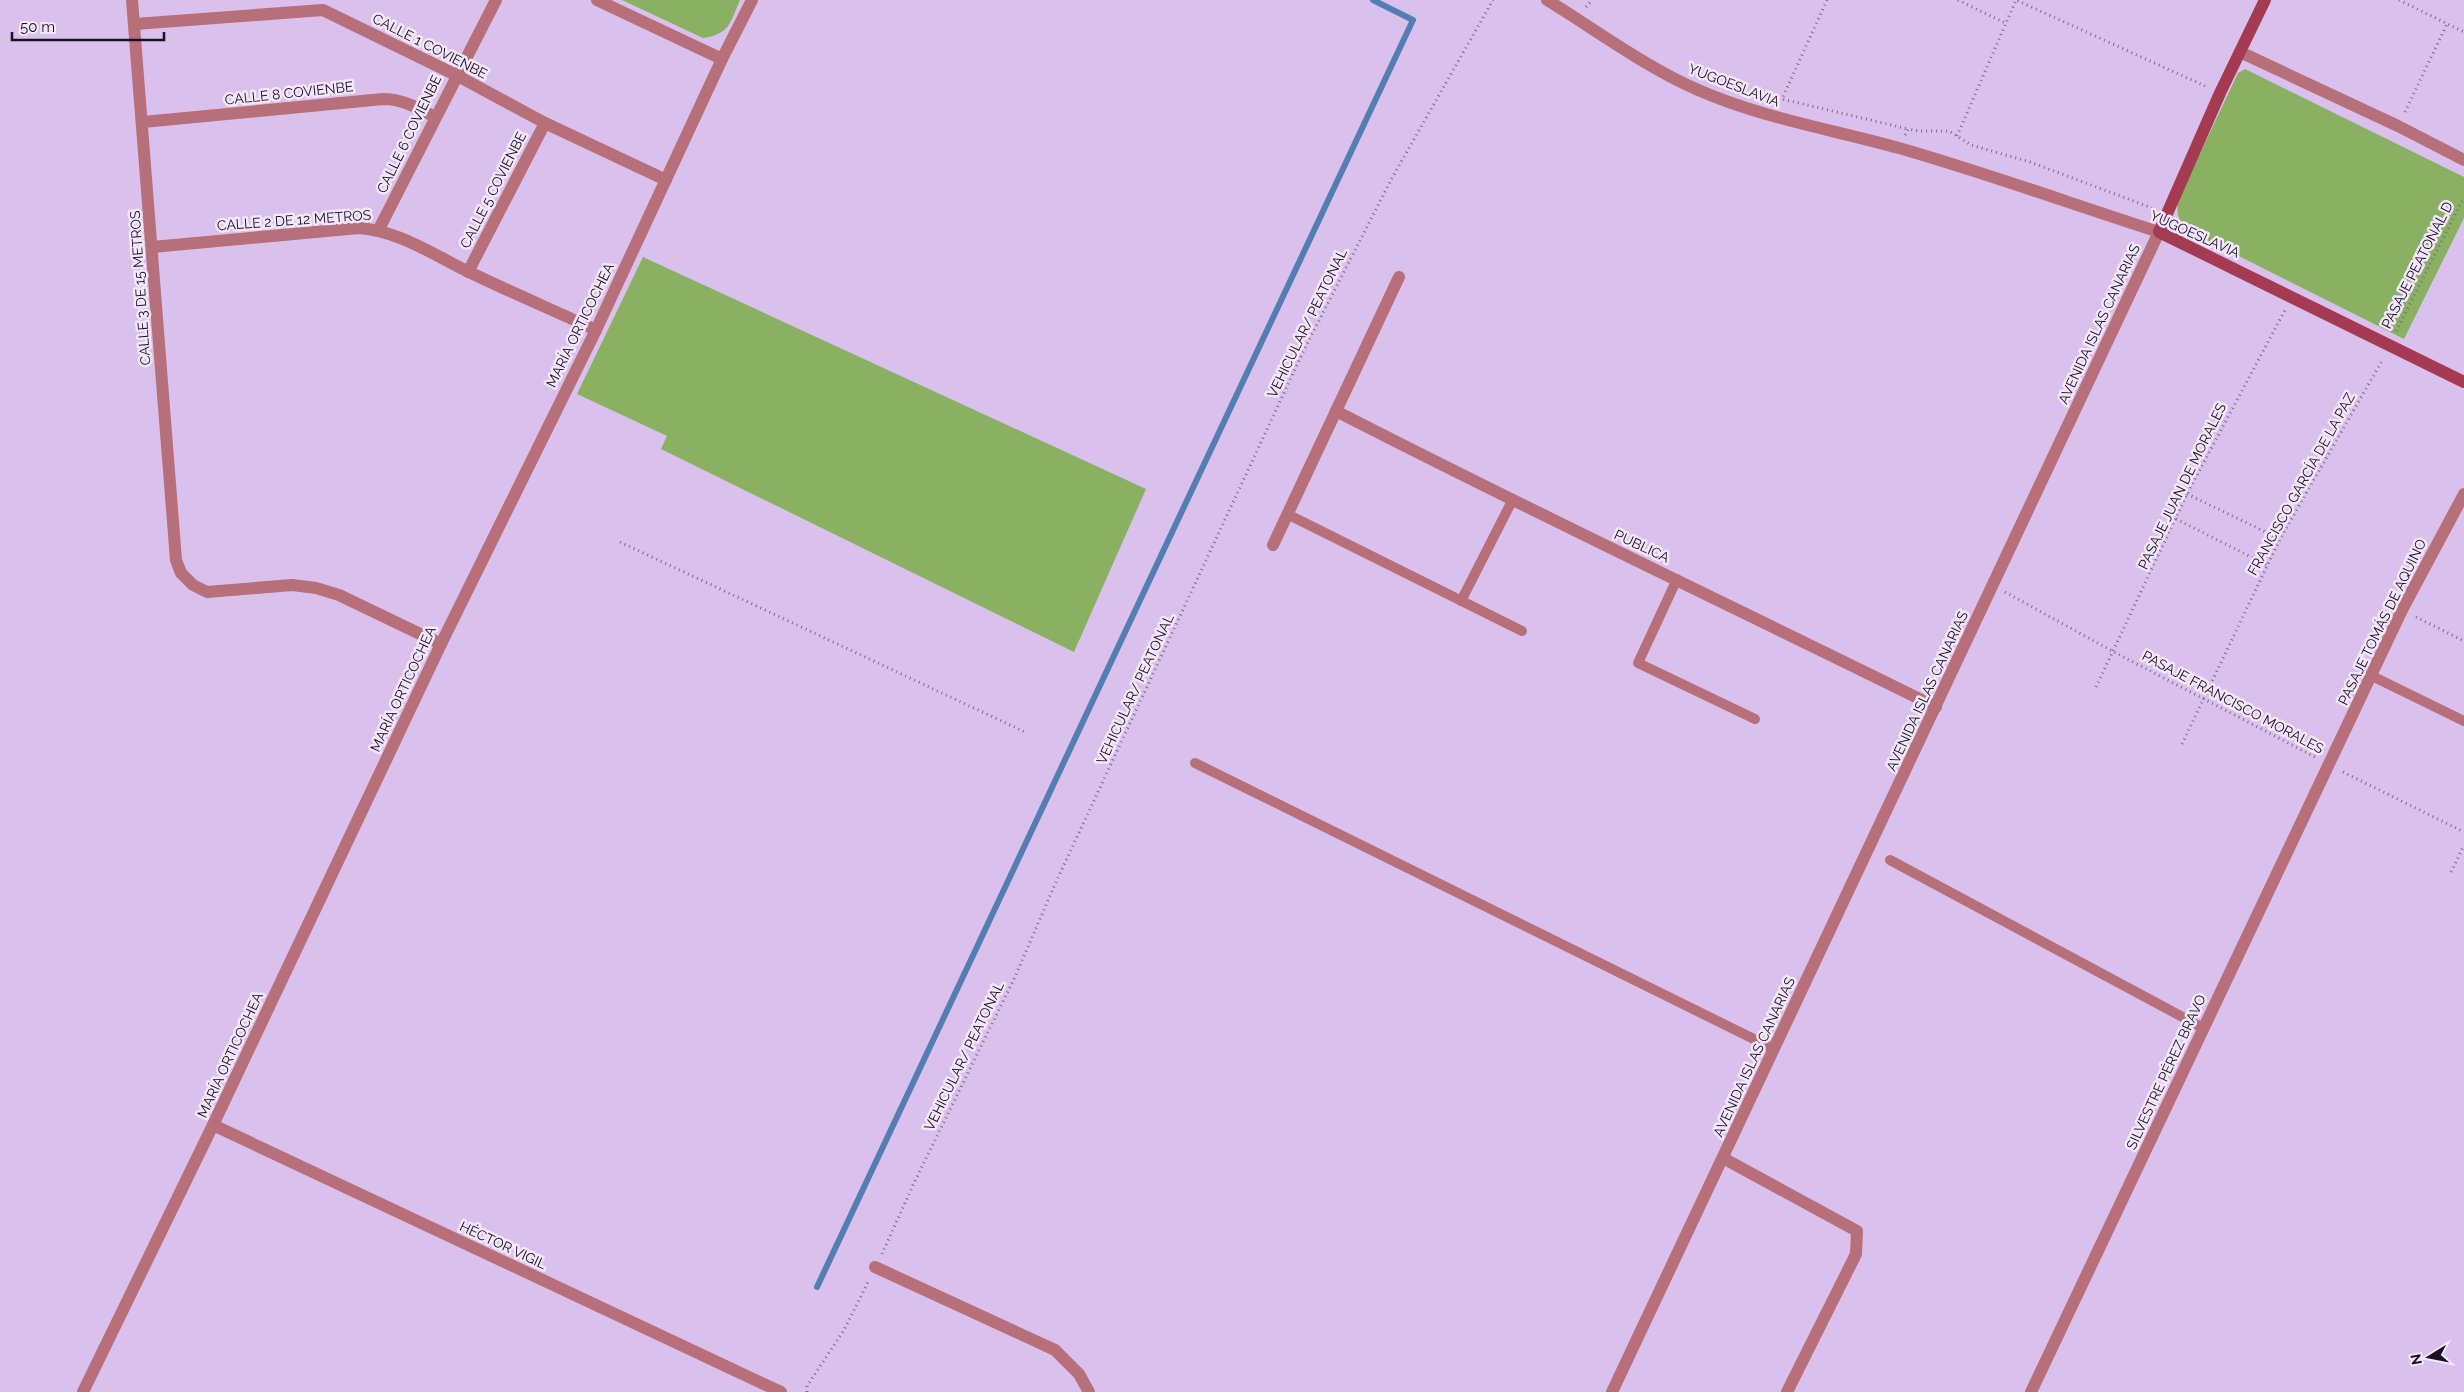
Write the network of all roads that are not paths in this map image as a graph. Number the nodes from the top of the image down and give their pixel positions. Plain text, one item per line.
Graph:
1 (132, 0) edge
2 (496, 0) edge
3 (597, 0) edge
4 (752, 0) edge
5 (1547, 0) edge
6 (2265, 0) edge
7 (134, 24) junction
8 (2240, 52) junction
9 (722, 59) junction
10 (456, 75) junction
11 (435, 117) junction
12 (143, 122) junction
13 (545, 123) junction
14 (2464, 160) edge
15 (666, 180) junction
16 (379, 230) junction
17 (2159, 232) junction
18 (152, 247) junction
19 (468, 272) junction
20 (1399, 277) dead end
21 (596, 330) junction
22 (2464, 382) edge
23 (1336, 411) junction
24 (2464, 494) edge
25 (1512, 501) junction
26 (1287, 514) junction
27 (1273, 545) dead end
28 (1677, 579) junction
29 (1461, 601) junction
30 (1522, 631) dead end
31 (441, 644) junction
32 (2372, 676) junction
33 (1936, 707) junction
34 (1755, 719) dead end
35 (2464, 721) edge
36 (1194, 763) dead end
37 (2328, 764) joint
38 (1890, 860) dead end
39 (2204, 1028) junction
40 (1774, 1049) junction
41 (213, 1125) junction
42 (1722, 1158) junction
43 (876, 1267) road end
44 (1085, 1390) edge
45 (83, 1392) edge
46 (781, 1392) edge
47 (1612, 1392) edge
48 (1787, 1392) edge
49 (2031, 1392) edge

1 - 7 street, CALLE 3 DE 15 METROS
2 - 10 street, CALLE 6 COVIENBE
3 - 9 street
4 - 9 street, MARÍA ORTICOCHEA
5 - 17 street, YUGOESLAVIA
6 - 8 street, AVENIDA ISLAS CANARIAS
7 - 10 street, CALLE 1 COVIENBE
7 - 12 street, CALLE 3 DE 15 METROS
8 - 14 street
8 - 17 street, AVENIDA ISLAS CANARIAS
9 - 15 street, MARÍA ORTICOCHEA
10 - 11 street, CALLE 6 COVIENBE
10 - 13 street, CALLE 1 COVIENBE
11 - 12 street, CALLE 8 COVIENBE
11 - 16 street, CALLE 6 COVIENBE
12 - 18 street, CALLE 3 DE 15 METROS
13 - 15 street, CALLE 1 COVIENBE
13 - 19 street, CALLE 5 COVIENBE
15 - 21 street, MARÍA ORTICOCHEA
16 - 18 street, CALLE 2 DE 12 METROS
16 - 19 street, CALLE 2 DE 12 METROS
17 - 22 street, YUGOESLAVIA
17 - 33 street, AVENIDA ISLAS CANARIAS
18 - 31 street, CALLE 3 DE 15 METROS
19 - 21 street, CALLE 2 DE 12 METROS
20 - 23 street
21 - 31 street, MARÍA ORTICOCHEA
23 - 25 street, PUBLICA
23 - 26 street
24 - 32 street, PASAJE TOMÁS DE AQUINO
25 - 28 street, PUBLICA
25 - 29 lane
26 - 27 street
26 - 29 lane
28 - 33 street, PUBLICA
28 - 34 lane
29 - 30 lane
31 - 41 street, MARÍA ORTICOCHEA
32 - 35 lane
32 - 37 street, PASAJE TOMÁS DE AQUINO
33 - 40 street, AVENIDA ISLAS CANARIAS
36 - 40 lane
37 - 39 street, SILVESTRE PÉREZ BRAVO
38 - 39 lane
39 - 49 street, SILVESTRE PÉREZ BRAVO
40 - 42 street, AVENIDA ISLAS CANARIAS
41 - 45 street, MARÍA ORTICOCHEA
41 - 46 street, HÉCTOR VIGIL
42 - 47 street, AVENIDA ISLAS CANARIAS
42 - 48 street
43 - 44 street

